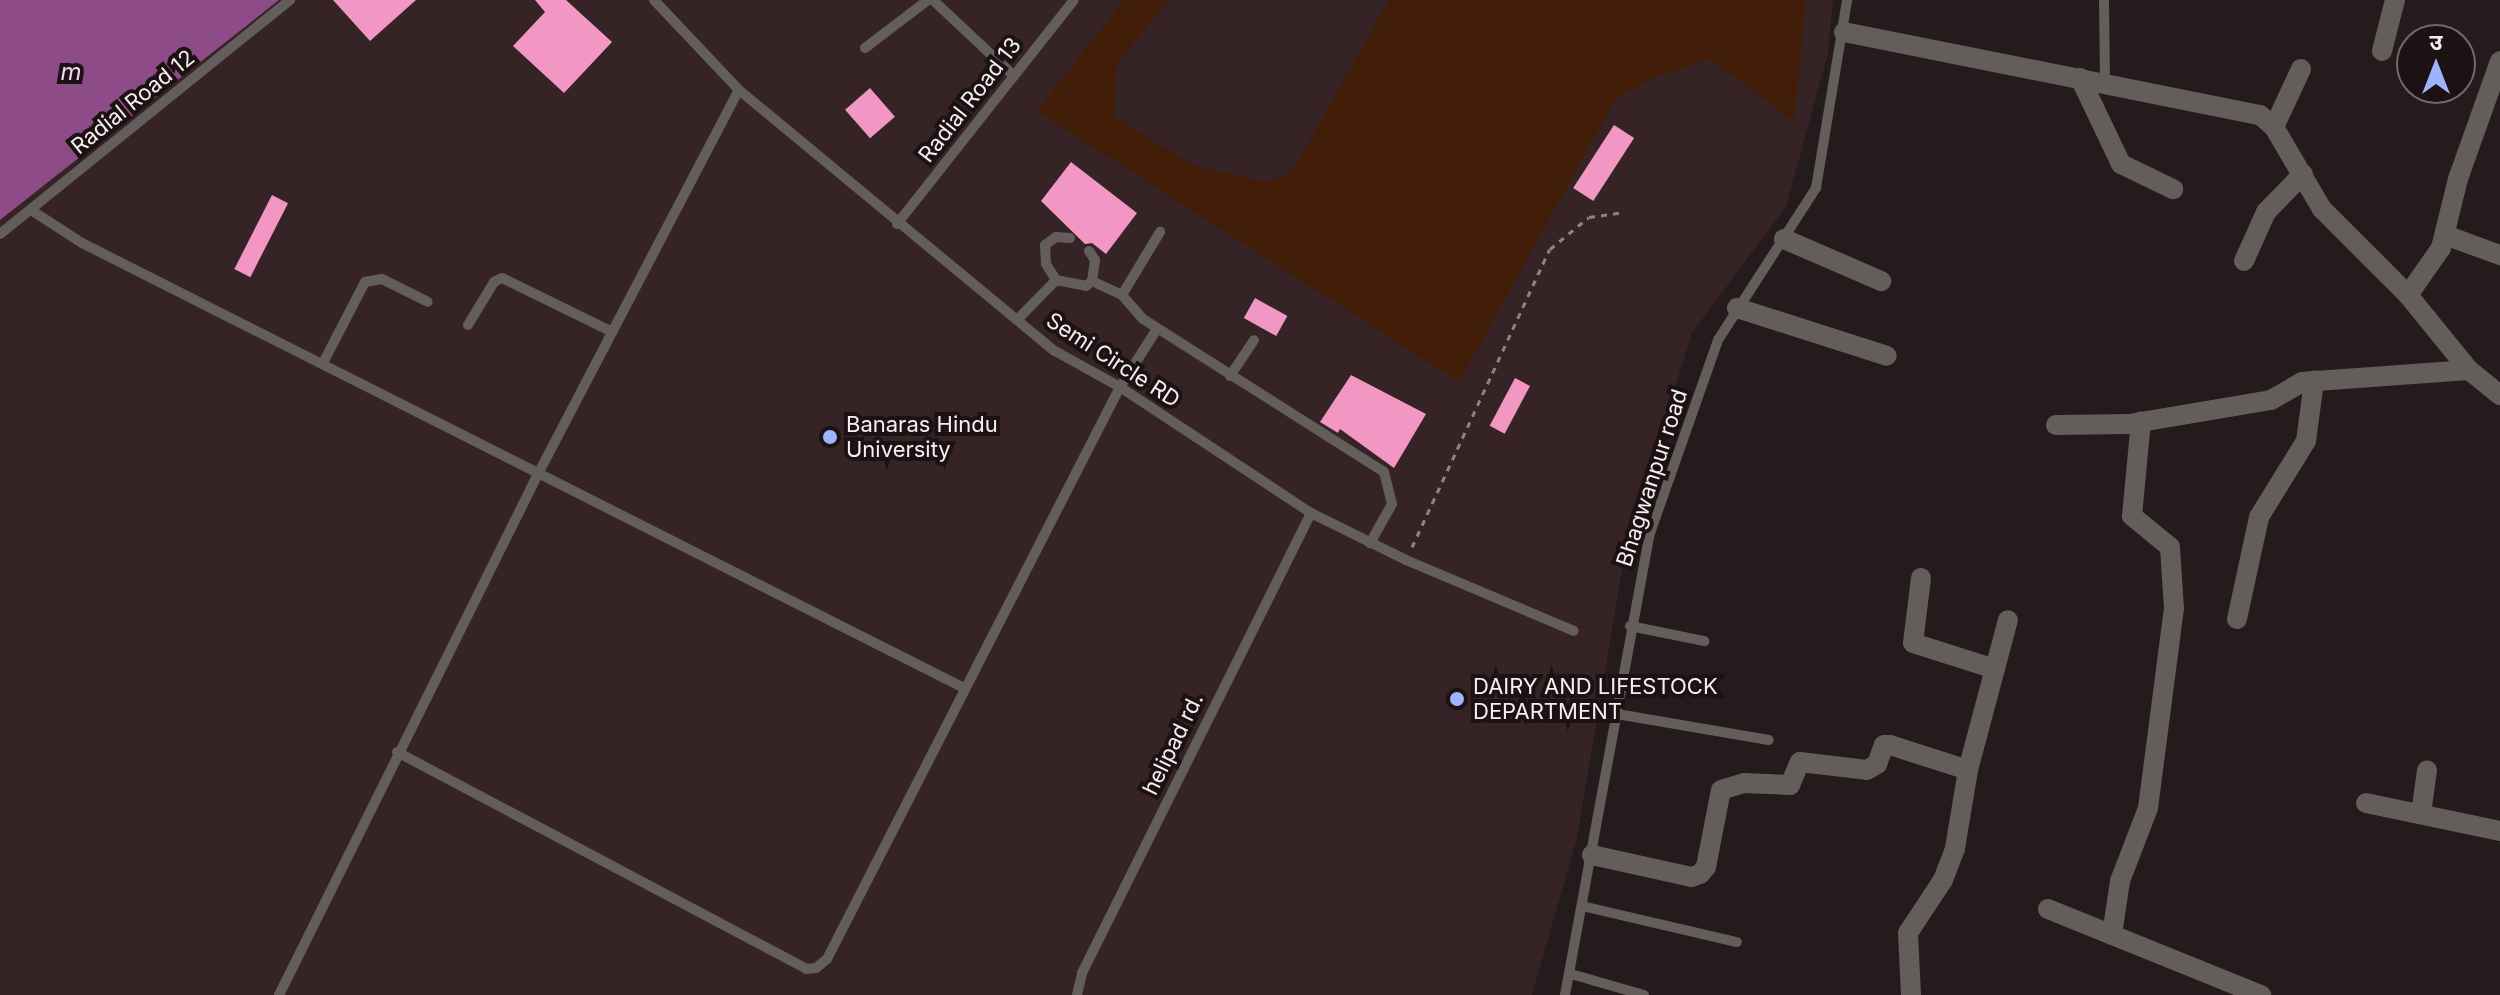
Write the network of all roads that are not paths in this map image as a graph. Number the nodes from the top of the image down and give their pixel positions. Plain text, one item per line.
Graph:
1 (290, 0) edge
2 (654, 0) edge
3 (930, 0) edge
4 (1074, 0) edge
5 (1847, 0) edge
6 (2104, 0) edge
7 (2395, 0) edge
8 (1844, 32) junction
9 (865, 48) dead end
10 (2382, 51) dead end
11 (2500, 61) edge
12 (2301, 69) dead end
13 (1014, 76) junction
14 (2080, 78) junction
15 (2105, 81) junction
16 (739, 90) junction
17 (2496, 93) edge
18 (2274, 127) junction
19 (2303, 174) junction
20 (2173, 189) dead end
21 (31, 210) junction
22 (897, 224) junction
23 (1160, 232) dead end
24 (0, 234) edge
25 (2445, 235) junction
26 (1070, 238) dead end
27 (1784, 239) junction
28 (1089, 251) dead end
29 (2500, 255) edge
30 (2244, 261) dead end
31 (1056, 280) junction
32 (1092, 281) junction
33 (1881, 281) dead end
34 (1122, 295) junction
35 (2408, 295) junction
36 (428, 302) dead end
37 (1737, 308) junction
38 (1017, 320) junction
39 (468, 325) dead end
40 (1157, 329) junction
41 (612, 332) junction
42 (1254, 340) dead end
43 (1887, 356) dead end
44 (324, 361) junction
45 (2469, 370) junction
46 (1230, 376) junction
47 (2314, 381) junction
48 (1120, 387) junction
49 (2500, 395) edge
50 (2141, 421) junction
51 (2056, 425) dead end
52 (538, 474) junction
53 (1311, 513) junction
54 (1370, 543) junction
55 (1921, 578) dead end
56 (2237, 619) dead end
57 (2008, 620) dead end
58 (1630, 626) junction
59 (1574, 631) dead end
60 (1704, 641) dead end
61 (1995, 669) junction
62 (964, 688) junction
63 (1617, 714) junction
64 (1769, 740) dead end
65 (397, 752) junction
66 (1968, 770) junction
67 (2427, 770) dead end
68 (2366, 803) dead end
69 (2421, 814) junction
70 (2500, 831) edge
71 (1592, 855) junction
72 (1582, 906) junction
73 (2048, 909) dead end
74 (2112, 935) junction
75 (1737, 942) dead end
76 (1571, 974) junction
77 (279, 995) edge
78 (1077, 995) edge
79 (1565, 995) edge
80 (1644, 995) edge
81 (1911, 995) edge
82 (2261, 995) edge

1 - 21 lane, Radial Road 12
2 - 16 lane, Semi Circle RD
3 - 9 lane
3 - 13 lane
4 - 13 lane, Radial Road 13
5 - 8 lane, Bhagwanpur road
6 - 15 lane
7 - 10 street
8 - 14 street
8 - 27 lane, Bhagwanpur road
11 - 17 street
12 - 18 street
13 - 22 lane, Radial Road 13
14 - 15 street
14 - 20 street
15 - 18 street
16 - 22 lane, Semi Circle RD
16 - 41 lane
17 - 25 street
18 - 19 street
19 - 30 street
19 - 35 street
21 - 24 lane, Radial Road 12
21 - 44 lane
22 - 38 lane, Semi Circle RD
23 - 34 lane
25 - 29 street
25 - 35 street
26 - 31 lane
27 - 33 street
27 - 37 lane, Bhagwanpur road
28 - 32 lane
31 - 32 lane
31 - 38 lane
32 - 34 lane
34 - 40 lane
35 - 45 street
36 - 44 lane
37 - 43 street
37 - 58 lane, Bhagwanpur road
38 - 48 lane, Semi Circle RD
39 - 41 lane
40 - 46 lane
40 - 48 lane
41 - 52 lane
42 - 46 lane
44 - 52 lane
45 - 47 street
45 - 49 street
46 - 54 lane
47 - 50 street
47 - 56 street
48 - 53 lane, Semi Circle RD
48 - 62 lane
50 - 51 street
50 - 74 street
52 - 62 lane
52 - 65 lane
53 - 54 lane, Semi Circle RD
53 - 78 lane, helipad rd.
54 - 59 lane, Semi Circle RD
55 - 61 street
57 - 61 street
58 - 60 lane
58 - 63 lane, Bhagwanpur road
61 - 66 street
62 - 65 lane
63 - 64 lane
63 - 71 lane, Bhagwanpur road
65 - 77 lane
66 - 71 street
66 - 81 street
67 - 69 street
68 - 69 street
69 - 70 street
71 - 72 lane, Bhagwanpur road
72 - 75 lane
72 - 76 lane, Bhagwanpur road
73 - 74 street
74 - 82 street
76 - 79 lane, Bhagwanpur road
76 - 80 lane

